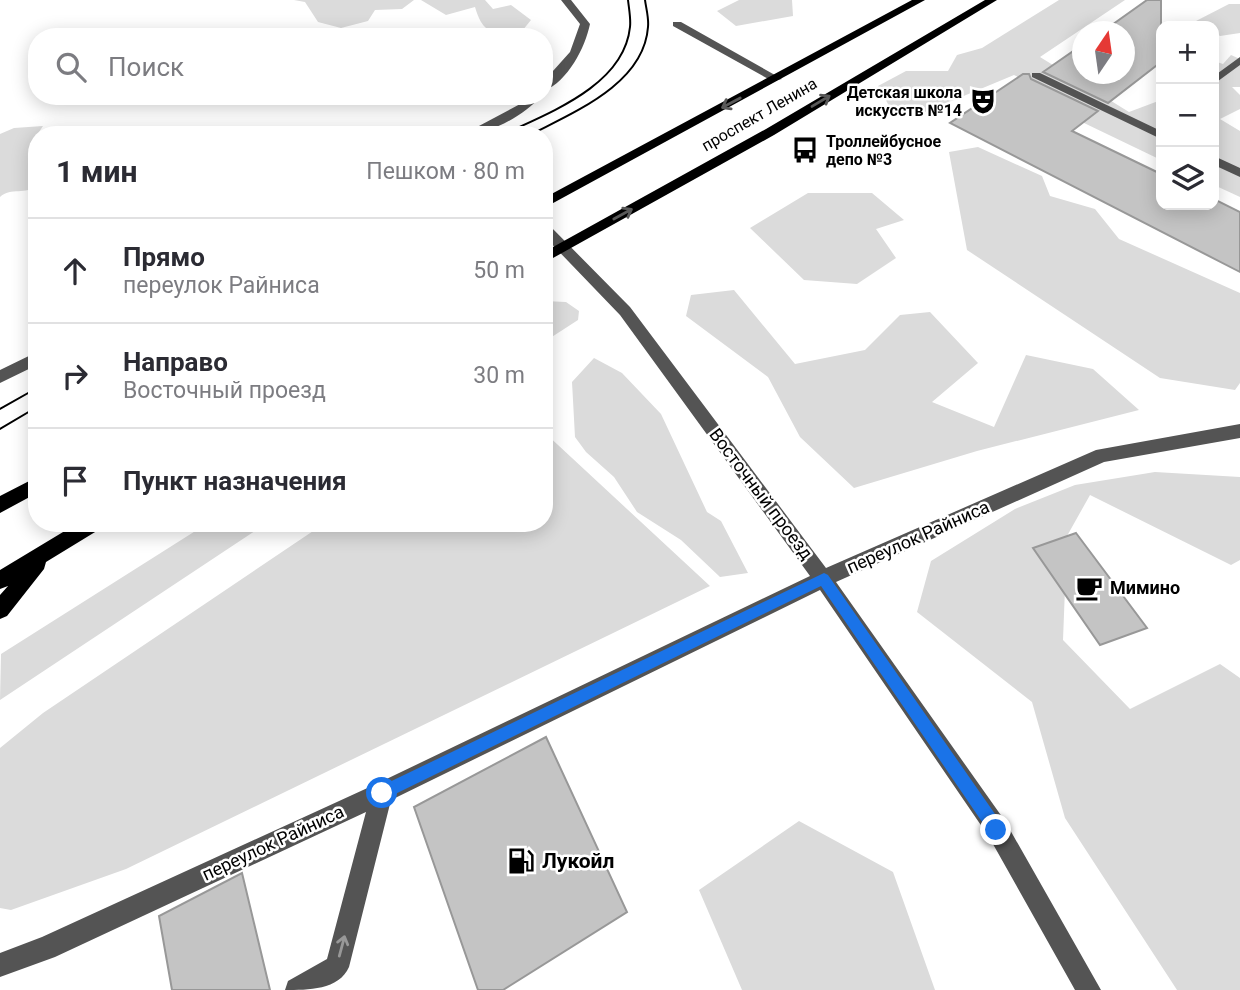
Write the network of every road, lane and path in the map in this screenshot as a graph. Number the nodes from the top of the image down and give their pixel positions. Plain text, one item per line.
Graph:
1 (566, 0) edge
2 (920, 0) edge
3 (992, 0) edge
4 (677, 23) dead end
5 (1240, 60) edge
6 (1036, 75) dead end
7 (1219, 77) edge
8 (776, 79) junction
9 (553, 80) edge
10 (526, 105) edge
11 (485, 126) edge
12 (1156, 128) edge
13 (1219, 162) edge
14 (1240, 173) edge
15 (553, 199) edge
16 (553, 237) edge
17 (564, 247) junction
18 (553, 253) edge
19 (28, 363) edge
20 (0, 377) edge
21 (1240, 431) edge
22 (28, 489) edge
23 (0, 505) edge
24 (79, 532) edge
25 (47, 551) junction
26 (824, 579) junction
27 (0, 580) edge
28 (0, 610) edge
29 (382, 793) junction
30 (0, 965) edge
31 (297, 990) edge
32 (1089, 990) edge

1 - 9 street
2 - 8 main road, проспект Ленина
17 -> 3 main road, проспект Ленина
4 - 8 street
5 - 7 street
6 - 12 street
8 -> 15 main road, проспект Ленина
10 - 11 street
13 - 14 street
16 - 17 street, Восточный проезд
17 - 18 main road, проспект Ленина
17 - 26 street, Восточный проезд
19 - 20 street
21 - 26 street, переулок Райниса
22 - 23 main road
24 - 25 main road
25 - 27 main road
25 - 28 main road
26 - 29 street, переулок Райниса
26 - 32 street, Восточный проезд
29 - 30 street, переулок Райниса
31 -> 29 street

